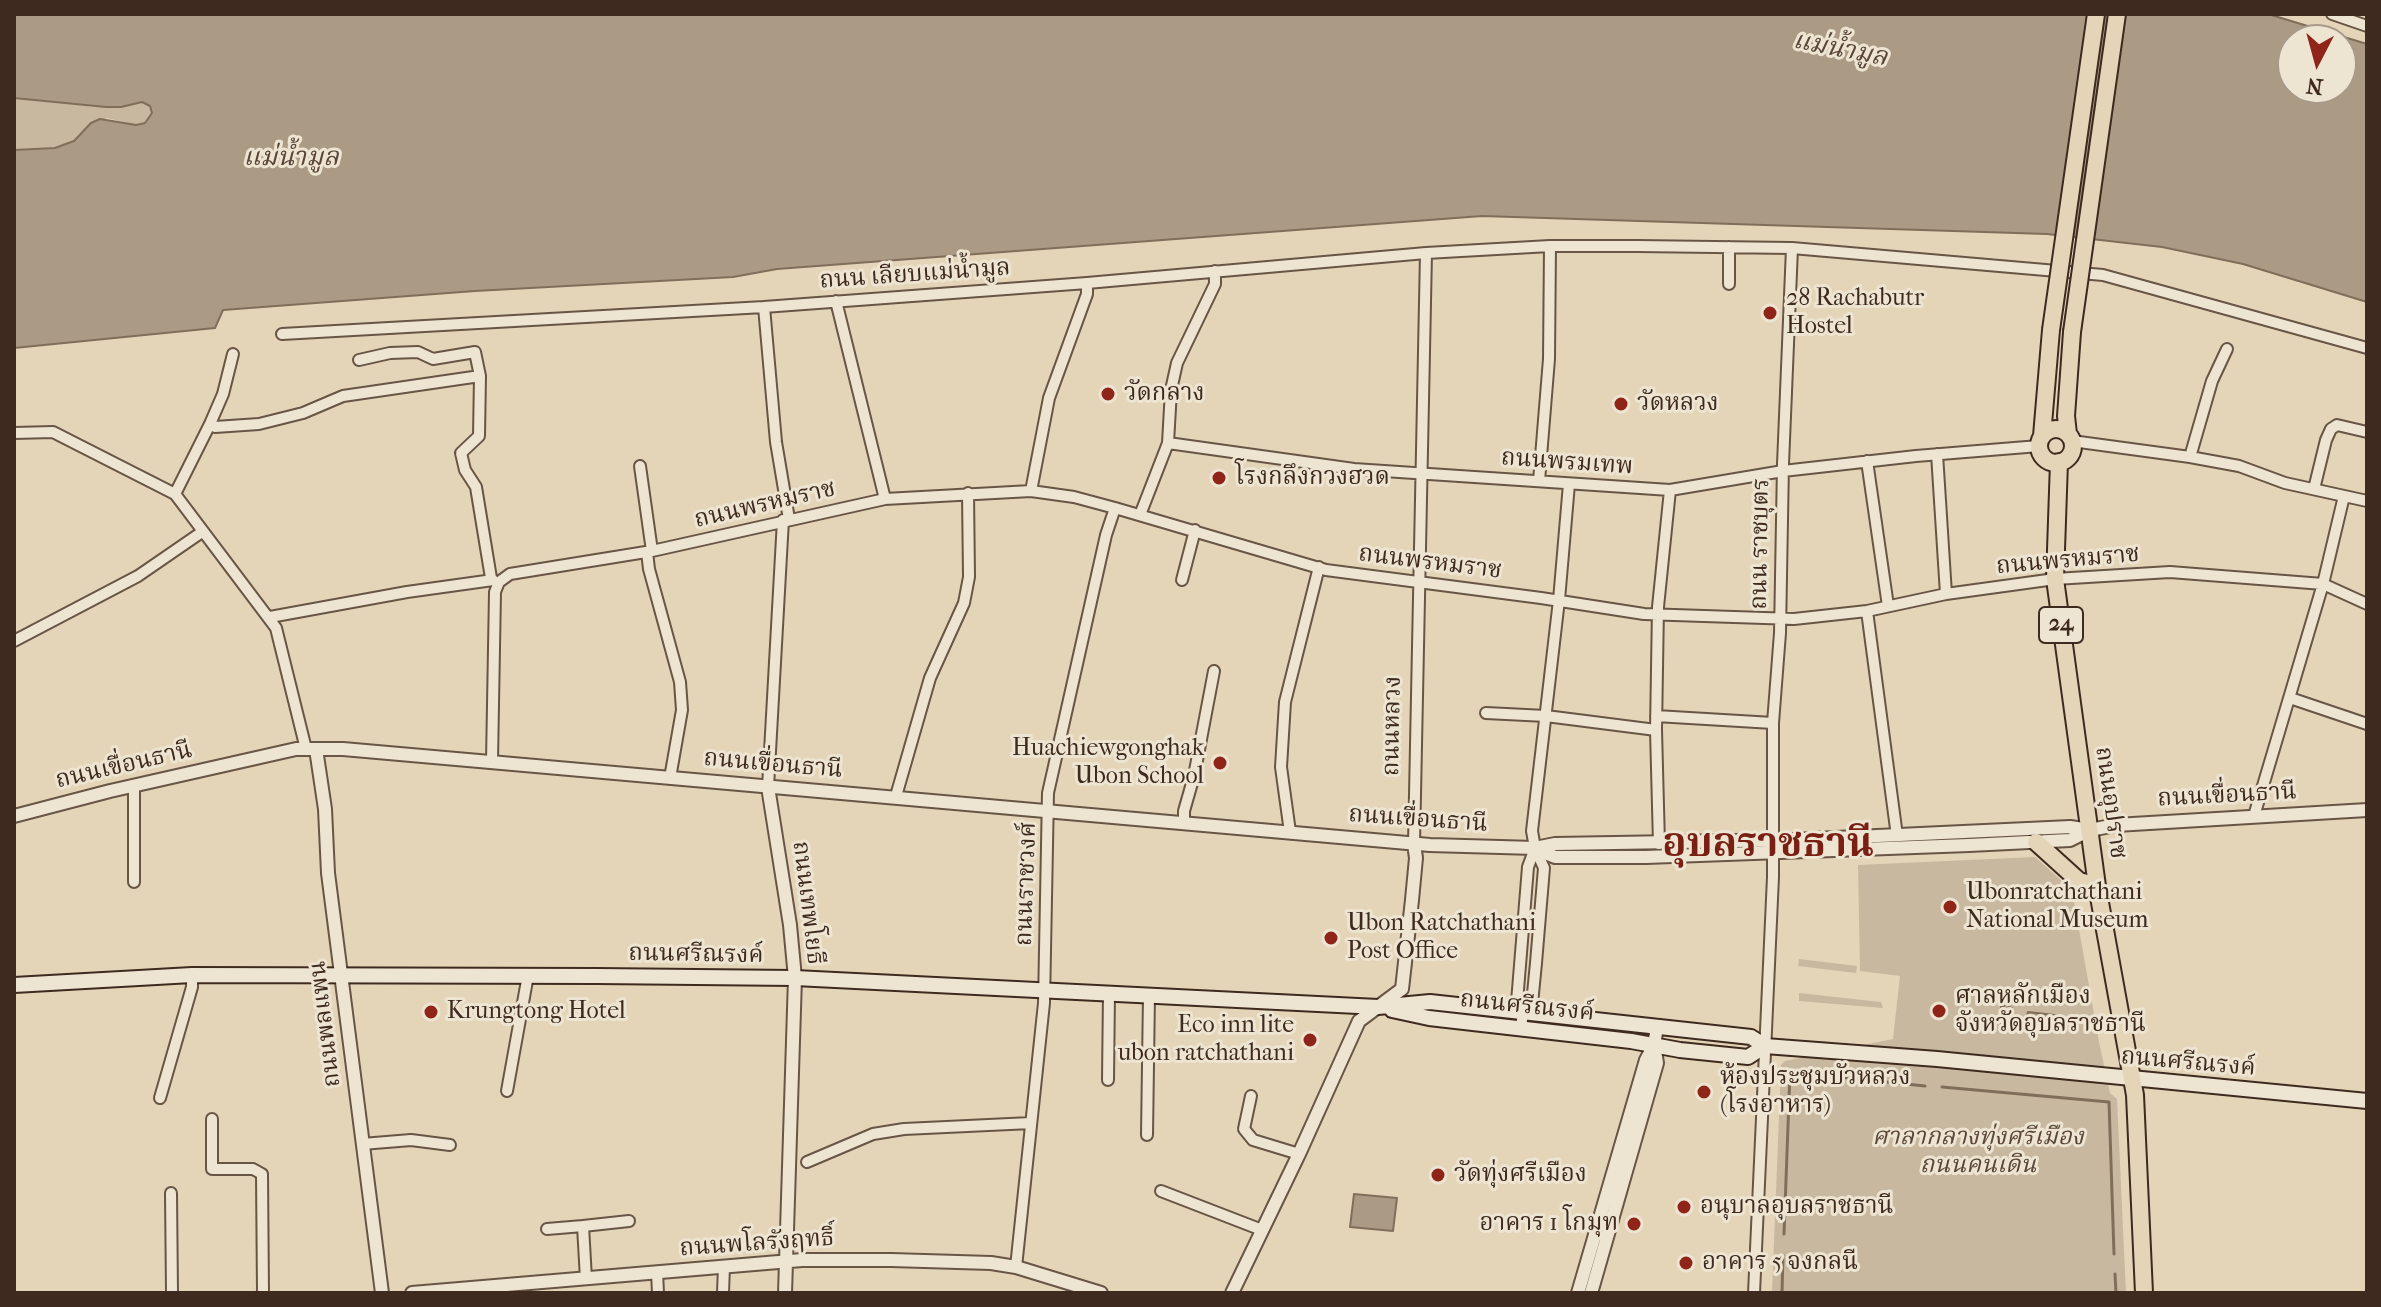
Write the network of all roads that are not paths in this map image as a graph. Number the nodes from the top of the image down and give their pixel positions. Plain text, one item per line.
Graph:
1 (2096, 14) edge
2 (2117, 14) edge
3 (2332, 14) edge
4 (2367, 26) edge
5 (1550, 246) junction
6 (1729, 247) junction
7 (1792, 248) junction
8 (1426, 253) junction
9 (1215, 271) junction
10 (1087, 283) junction
11 (1729, 284) dead end
12 (836, 301) junction
13 (764, 307) junction
14 (282, 334) dead end
15 (2367, 348) edge
16 (2227, 349) dead end
17 (233, 354) dead end
18 (359, 360) dead end
19 (480, 376) junction
20 (210, 424) junction
21 (2367, 432) edge
22 (14, 433) edge
23 (2070, 438) junction
24 (2041, 441) junction
25 (1168, 443) junction
26 (1937, 454) junction
27 (2190, 457) junction
28 (1867, 461) junction
29 (2059, 462) junction
30 (640, 466) dead end
31 (1783, 471) junction
32 (1422, 474) junction
33 (1539, 481) junction
34 (1569, 484) junction
35 (2314, 489) junction
36 (1670, 490) junction
37 (1031, 491) junction
38 (968, 493) junction
39 (175, 494) junction
40 (2344, 496) junction
41 (885, 499) junction
42 (2367, 501) edge
43 (1115, 508) junction
44 (1140, 515) junction
45 (786, 519) junction
46 (1195, 530) junction
47 (202, 532) junction
48 (650, 551) junction
49 (1319, 567) junction
50 (2055, 579) junction
51 (495, 580) junction
52 (1182, 580) dead end
53 (1418, 581) junction
54 (2323, 584) junction
55 (1946, 594) junction
56 (1559, 600) junction
57 (2367, 604) edge
58 (1888, 606) junction
59 (1867, 611) junction
60 (1658, 615) junction
61 (270, 617) junction
62 (1779, 617) junction
63 (14, 641) edge
64 (1214, 671) dead end
65 (2290, 698) junction
66 (1486, 713) dead end
67 (1546, 716) junction
68 (1656, 716) junction
69 (1773, 723) junction
70 (2367, 724) edge
71 (1656, 730) junction
72 (311, 749) junction
73 (492, 761) junction
74 (670, 778) junction
75 (134, 785) junction
76 (768, 787) junction
77 (896, 796) junction
78 (1049, 810) junction
79 (2367, 810) edge
80 (14, 816) edge
81 (2254, 816) junction
82 (1184, 824) junction
83 (2090, 830) junction
84 (1290, 832) junction
85 (1898, 842) junction
86 (2036, 842) junction
87 (1414, 844) junction
88 (1772, 847) junction
89 (1535, 848) junction
90 (1660, 850) junction
91 (134, 882) dead end
92 (2097, 886) junction
93 (192, 975) junction
94 (343, 975) junction
95 (528, 975) junction
96 (795, 978) junction
97 (14, 985) edge
98 (1044, 990) junction
99 (1109, 992) junction
100 (1149, 994) junction
101 (1378, 1007) junction
102 (1522, 1020) junction
103 (1657, 1027) junction
104 (1654, 1045) junction
105 (1765, 1046) junction
106 (1108, 1080) dead end
107 (2132, 1080) junction
108 (507, 1091) dead end
109 (1251, 1096) dead end
110 (160, 1098) dead end
111 (2367, 1101) edge
112 (212, 1119) dead end
113 (1031, 1123) junction
114 (1147, 1135) dead end
115 (362, 1144) junction
116 (450, 1145) dead end
117 (1299, 1154) junction
118 (807, 1162) dead end
119 (1161, 1191) dead end
120 (171, 1193) dead end
121 (629, 1221) dead end
122 (583, 1226) junction
123 (547, 1229) dead end
124 (1262, 1230) junction
125 (1600, 1243) junction
126 (786, 1262) junction
127 (724, 1266) junction
128 (1016, 1267) junction
129 (657, 1272) junction
130 (586, 1279) junction
131 (558, 1287) edge
132 (172, 1293) edge
133 (263, 1293) edge
134 (382, 1293) edge
135 (412, 1293) edge
136 (658, 1293) edge
137 (723, 1293) edge
138 (785, 1293) edge
139 (1101, 1293) edge
140 (1232, 1293) edge
141 (1578, 1293) edge
142 (1591, 1293) edge
143 (1754, 1293) edge
144 (2144, 1293) edge

1 - 24 main road, bridge
2 - 23 main road, bridge
3 - 4 street
5 - 6 street, ถนน เลียบแม่น้ำมูล
5 - 8 street, ถนน เลียบแม่น้ำมูล
5 - 33 street
6 - 7 street, ถนน เลียบแม่น้ำมูล
6 - 11 street
7 - 15 street, ถนน เลียบแม่น้ำมูล
7 - 31 street, ถนน ราชบุตร
8 - 9 street, ถนน เลียบแม่น้ำมูล
8 - 32 street, ถนนหลวง
9 - 10 street, ถนน เลียบแม่น้ำมูล
9 - 25 street
10 - 12 street, ถนน เลียบแม่น้ำมูล
10 - 37 street
12 - 13 street, ถนน เลียบแม่น้ำมูล
12 - 41 street
13 - 14 street, ถนน เลียบแม่น้ำมูล
13 - 45 street, ถนนเทพโยธี
16 - 27 street
17 - 20 street
18 - 19 street
19 - 20 street
19 - 51 street
20 - 39 street
21 - 35 street
22 - 39 street
23 - 24 main road
23 - 27 street
23 - 29 main road, 24
24 - 26 street, ถนนพรมเทพ
24 - 29 main road
25 - 32 street, ถนนพรมเทพ
25 - 44 street
26 - 28 street, ถนนพรมเทพ
26 - 55 street
27 - 35 street
28 - 31 street, ถนนพรมเทพ
28 - 58 street
29 - 50 main road, ถนนอุปราช / 24
30 - 48 street
31 - 36 street, ถนนพรมเทพ
31 - 62 street, ถนน ราชบุตร
32 - 33 street, ถนนพรมเทพ
32 - 53 street, ถนนหลวง
33 - 34 street, ถนนพรมเทพ
34 - 36 street, ถนนพรมเทพ
34 - 56 street
35 - 40 street
36 - 60 street
37 - 38 street, ถนนพรหมราช
37 - 43 street, ถนนพรหมราช
38 - 41 street, ถนนพรหมราช
38 - 77 street
39 - 47 street
40 - 42 street
40 - 54 street
41 - 45 street, ถนนพรหมราช
43 - 44 street, ถนนพรหมราช
43 - 78 street, ถนนราชวงศ์
44 - 46 street, ถนนพรหมราช
45 - 48 street, ถนนพรหมราช
45 - 76 street, ถนนเทพโยธี
46 - 49 street, ถนนพรหมราช
46 - 52 street
47 - 61 street
47 - 63 street
48 - 51 street, ถนนพรหมราช
48 - 74 street
49 - 53 street, ถนนพรหมราช
49 - 84 street
50 - 54 street, ถนนพรหมราช
50 - 55 street, ถนนพรหมราช
50 - 83 main road, ถนนอุปราช / 24
51 - 61 street, ถนนพรหมราช
51 - 73 street
53 - 56 street, ถนนพรหมราช
53 - 87 street, ถนนหลวง
54 - 57 street, ถนนพรหมราช
54 - 65 street
55 - 58 street, ถนนพรหมราช
56 - 60 street, ถนนพรหมราช
56 - 67 street
58 - 59 street, ถนนพรหมราช
59 - 62 street, ถนนพรหมราช
59 - 85 street
60 - 62 street, ถนนพรหมราช
60 - 68 street
61 - 72 street
62 - 69 street, ถนน ราชบุตร
64 - 82 street
65 - 70 street
65 - 81 street
66 - 67 street
67 - 71 street
67 - 89 street
68 - 69 street
68 - 71 street
69 - 88 street, ถนน ราชบุตร
71 - 90 street
72 - 73 street, ถนนเขื่อนธานี
72 - 75 street, ถนนเขื่อนธานี
72 - 94 street, ถนนพลแพน
73 - 74 street, ถนนเขื่อนธานี
74 - 76 street, ถนนเขื่อนธานี
75 - 80 street, ถนนเขื่อนธานี
75 - 91 street
76 - 77 street, ถนนเขื่อนธานี
76 - 96 street, ถนนเทพโยธี
77 - 78 street, ถนนเขื่อนธานี
78 - 82 street, ถนนเขื่อนธานี
78 - 98 street, ถนนราชวงศ์
79 - 81 street, ถนนเขื่อนธานี
81 - 83 street, ถนนเขื่อนธานี
82 - 84 street, ถนนเขื่อนธานี
83 - 85 street, ถนนเขื่อนธานี
83 - 86 street, ถนนเขื่อนธานี
83 - 92 main road, ถนนอุปราช / 24
84 - 87 street, ถนนเขื่อนธานี
85 - 86 street, ถนนเขื่อนธานี
85 - 88 street, ถนนเขื่อนธานี
86 - 92 main road
87 - 89 street, ถนนเขื่อนธานี
87 - 101 street, ถนนหลวง
88 - 90 street, ถนนเขื่อนธานี
88 - 105 street, ถนน ราชบุตร
89 - 90 street, ถนนเขื่อนธานี
89 - 102 street
89 - 102 street
92 - 107 main road, ถนนอุปราช / 24
93 - 94 main road, ถนนศรีณรงค์
93 - 97 main road, ถนนศรีณรงค์
93 - 110 street
94 - 95 main road, ถนนศรีณรงค์
94 - 115 street, ถนนพลแพน
95 - 96 main road, ถนนศรีณรงค์
95 - 108 street
96 - 98 main road, ถนนศรีณรงค์
96 - 126 street, ถนนเทพโยธี
98 - 99 main road, ถนนศรีณรงค์
98 - 113 street, ถนนราชวงศ์
99 - 100 main road, ถนนศรีณรงค์
99 - 106 street
100 - 101 main road, ถนนศรีณรงค์
100 - 114 street
101 - 102 main road, ถนนศรีณรงค์
101 - 117 street, ถนนหลวง
102 - 103 main road, ถนนศรีณรงค์
102 - 104 main road, ถนนศรีณรงค์
103 - 104 street
103 - 105 main road, ถนนศรีณรงค์
104 - 105 main road, ถนนศรีณรงค์
104 - 125 street
105 - 107 main road, ถนนศรีณรงค์
105 - 143 street, ถนน ราชบุตร
107 - 111 main road, ถนนศรีณรงค์
107 - 144 main road, ถนนอุปราช / 24
109 - 117 street
112 - 133 street
113 - 118 street
113 - 128 street, ถนนราชวงศ์
115 - 116 street
115 - 134 street, ถนนพลแพน
117 - 124 street, ถนนหลวง
119 - 124 street
120 - 132 street
121 - 122 street
122 - 123 street
122 - 130 street
124 - 140 street, ถนนหลวง
125 - 141 street
125 - 142 street
126 - 127 street, ถนนพโลรังฤทธิ์
126 - 128 street, ถนนพโลรังฤทธิ์
126 - 138 street, ถนนเทพโยธี
127 - 129 street, ถนนพโลรังฤทธิ์
127 - 137 street
128 - 139 street, ถนนพโลรังฤทธิ์
129 - 130 street, ถนนพโลรังฤทธิ์
129 - 136 street
130 - 131 street, ถนนพโลรังฤทธิ์
131 - 135 street, ถนนพโลรังฤทธิ์

